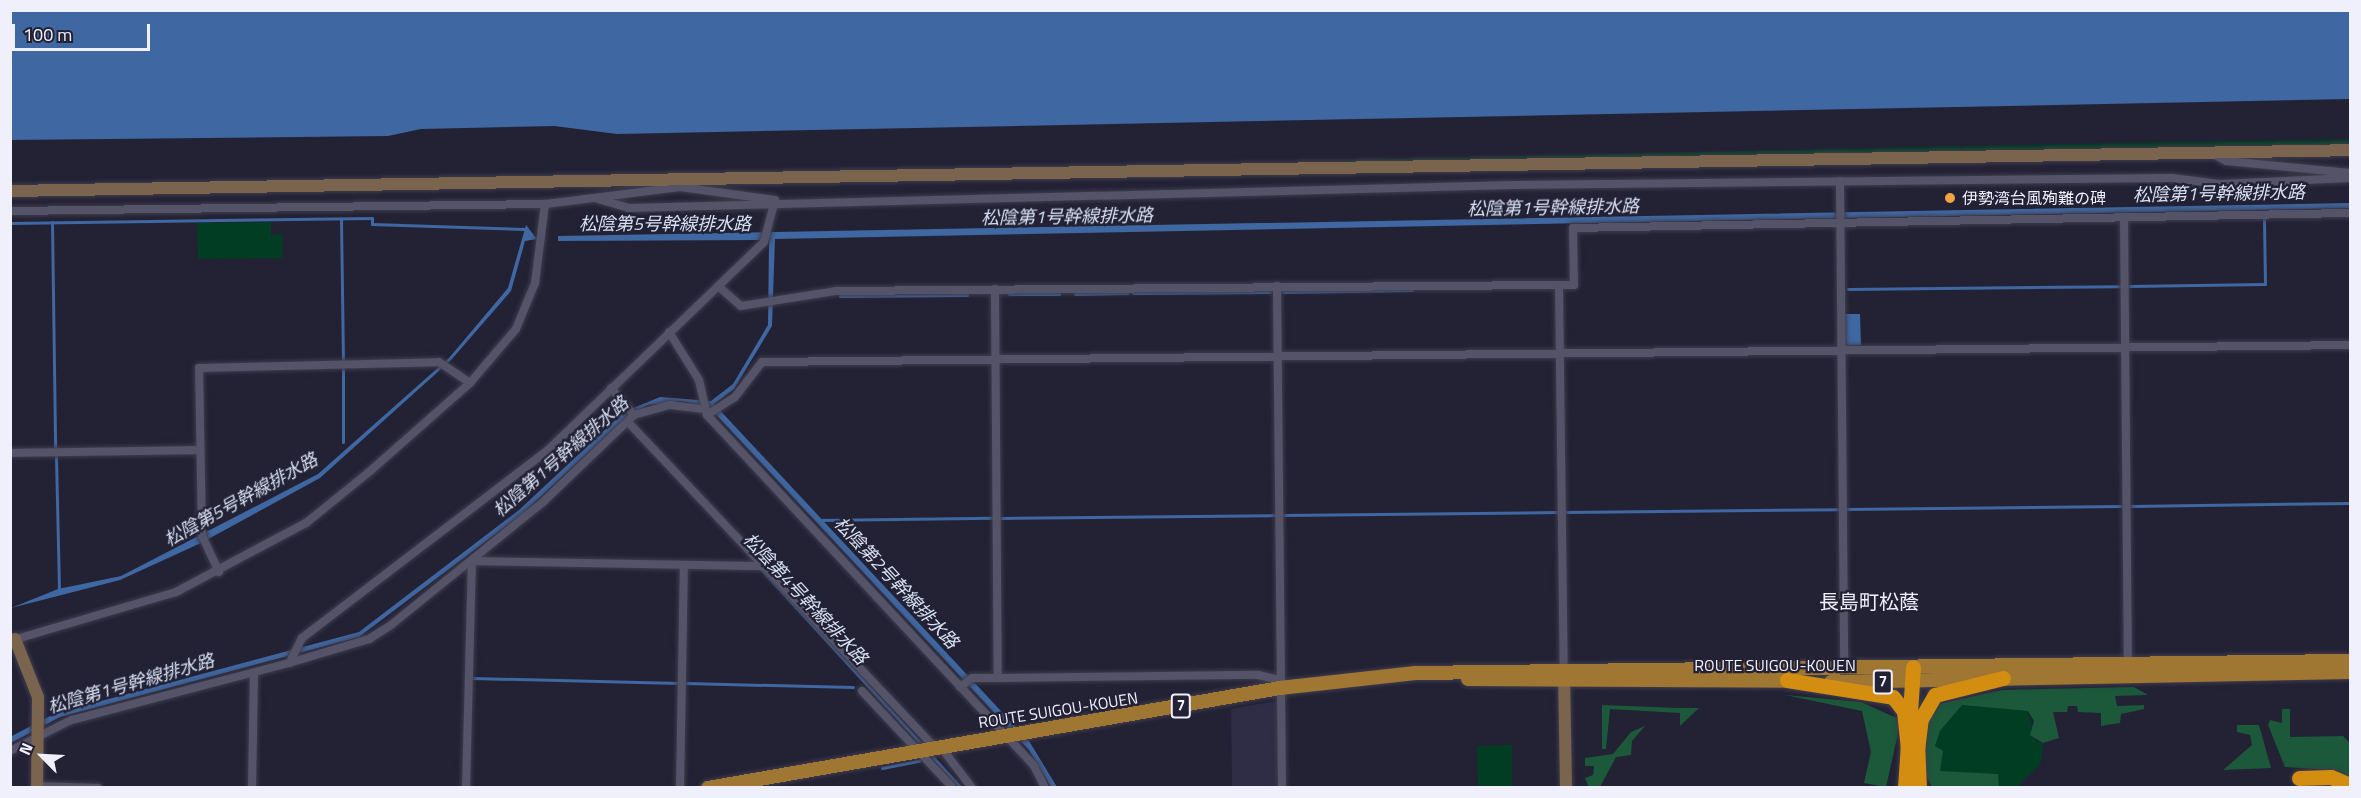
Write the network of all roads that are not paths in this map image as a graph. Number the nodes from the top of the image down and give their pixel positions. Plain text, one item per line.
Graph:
1 (2350, 150) edge
2 (2213, 154) junction
3 (2350, 172) edge
4 (2350, 178) edge
5 (1840, 181) junction
6 (680, 184) junction
7 (10, 191) edge
8 (598, 199) junction
9 (776, 200) junction
10 (545, 204) junction
11 (10, 211) edge
12 (2350, 213) edge
13 (2124, 218) junction
14 (1839, 223) junction
15 (1559, 285) junction
16 (718, 286) junction
17 (1277, 286) junction
18 (995, 289) junction
19 (669, 332) junction
20 (2350, 345) edge
21 (2125, 347) junction
22 (1840, 351) junction
23 (1560, 354) junction
24 (1277, 357) junction
25 (995, 360) junction
26 (470, 383) junction
27 (611, 388) junction
28 (707, 409) junction
29 (631, 414) junction
30 (200, 450) junction
31 (10, 453) edge
32 (472, 561) junction
33 (684, 567) junction
34 (762, 568) junction
35 (219, 572) junction
36 (13, 640) edge
37 (2350, 661) edge
38 (289, 662) junction
39 (2128, 663) junction
40 (1844, 667) junction
41 (2350, 672) edge
42 (254, 674) junction
43 (1564, 676) junction
44 (1913, 677) junction
45 (998, 678) junction
46 (2003, 678) junction
47 (1787, 680) junction
48 (1280, 684) junction
49 (961, 685) junction
50 (862, 691) dead end
51 (38, 728) junction
52 (1013, 734) junction
53 (936, 747) junction
54 (917, 750) junction
55 (1913, 750) junction
56 (10, 751) edge
57 (2299, 778) dead end
58 (2350, 785) edge
59 (37, 787) edge
60 (98, 788) edge
61 (252, 788) edge
62 (466, 788) edge
63 (680, 788) edge
64 (708, 788) edge
65 (953, 788) edge
66 (972, 788) edge
67 (1045, 788) edge
68 (1282, 788) edge
69 (1566, 788) edge
70 (1905, 788) edge
71 (1919, 788) edge

1 - 2 street
2 - 3 street
2 - 6 street
4 - 5 street
5 - 9 street
5 - 14 street
6 - 7 street
6 - 8 street
6 - 9 street
8 - 9 street
8 - 10 street
9 - 16 street
10 - 11 street
10 - 26 street
12 - 13 street
13 - 14 street
13 - 21 street
14 - 15 street
14 - 22 street
15 - 17 street
15 - 23 street
16 - 18 street
16 - 19 street
17 - 18 street
17 - 24 street
18 - 25 street
19 - 27 street
19 - 28 street
20 - 21 street
21 - 22 street
21 - 39 street
22 - 23 street
22 - 40 street
23 - 24 street
23 - 43 street
24 - 25 street
24 - 48 street
25 - 28 street
25 - 45 street
26 - 30 street
26 - 35 street
27 - 29 street
27 - 38 street
28 - 29 street
28 - 49 street
29 - 32 street
29 - 34 street
30 - 31 street
30 - 35 street
32 - 33 street
32 - 38 street
32 - 62 street
33 - 34 street
33 - 63 street
34 - 53 street
35 - 36 street
36 - 51 street
37 - 39 main road, ROUTE SUIGOU-KOUEN / 7
38 - 42 street
39 - 44 main road, ROUTE SUIGOU-KOUEN / 7
40 - 43 main road, ROUTE SUIGOU-KOUEN / 7
40 - 44 main road, ROUTE SUIGOU-KOUEN / 7
41 - 46 main road, ROUTE SUIGOU-KOUEN / 7
42 - 51 street
42 - 61 street
43 - 47 main road, ROUTE SUIGOU-KOUEN / 7
43 - 48 main road, ROUTE SUIGOU-KOUEN / 7
43 - 69 street
44 - 46 main road, ROUTE SUIGOU-KOUEN / 7
44 - 47 main road, ROUTE SUIGOU-KOUEN / 7
44 - 55 highway
45 - 48 street
45 - 49 street
46 - 55 highway
47 - 55 highway
48 - 52 main road, ROUTE SUIGOU-KOUEN / 7
48 - 68 street
49 - 52 street
50 - 54 street
51 - 56 street
51 - 59 street
52 - 53 main road, ROUTE SUIGOU-KOUEN / 7
52 - 67 street
53 - 54 main road, ROUTE SUIGOU-KOUEN / 7
53 - 66 street
54 - 64 main road, ROUTE SUIGOU-KOUEN / 7
54 - 65 street
55 - 70 highway
55 - 71 highway
57 - 58 highway
59 - 60 street

